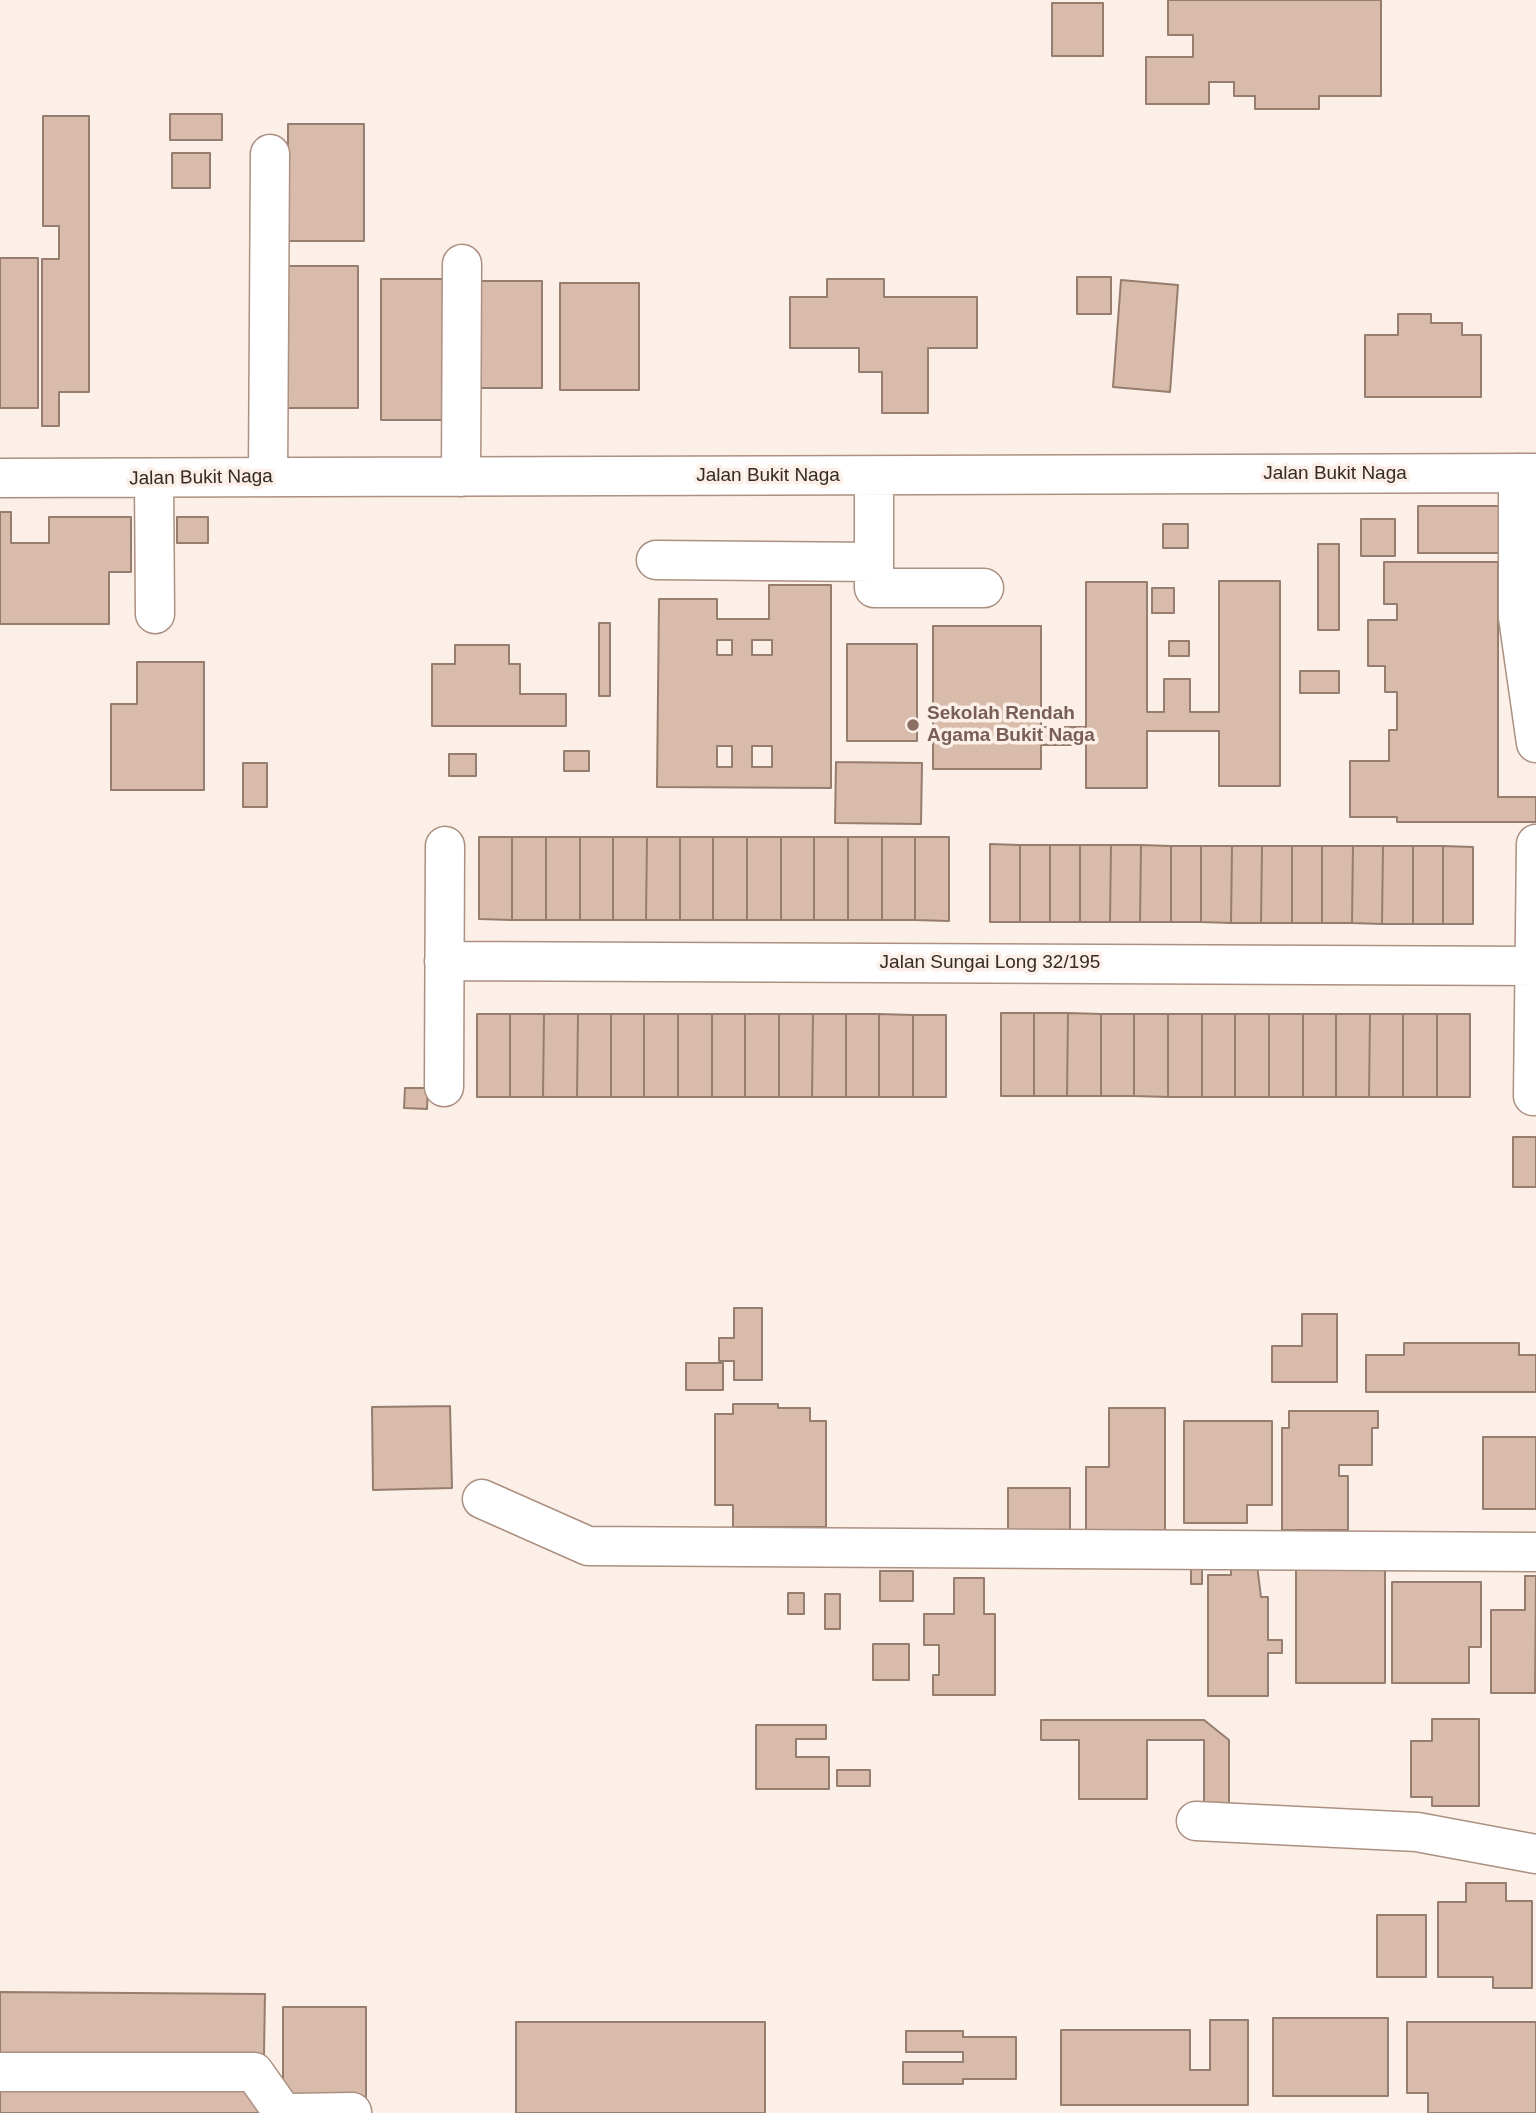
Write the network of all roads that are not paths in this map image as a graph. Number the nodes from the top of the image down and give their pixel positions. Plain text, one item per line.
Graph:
1 (270, 154) dead end
2 (462, 264) dead end
3 (1527, 473) edge
4 (874, 476) junction
5 (268, 477) junction
6 (461, 477) junction
7 (0, 478) edge
8 (154, 479) junction
9 (656, 560) dead end
10 (874, 562) junction
11 (984, 589) dead end
12 (155, 614) dead end
13 (1527, 617) edge
14 (1536, 743) edge
15 (1536, 844) edge
16 (445, 846) dead end
17 (444, 961) junction
18 (1535, 966) edge
19 (444, 1087) dead end
20 (1533, 1096) dead end
21 (482, 1499) dead end
22 (1536, 1552) edge
23 (1196, 1821) dead end
24 (1536, 1854) edge
25 (0, 2072) edge
26 (352, 2112) edge
27 (283, 2113) edge
28 (291, 2113) edge

1 - 5 street
2 - 6 street
3 - 4 street, Jalan Bukit Naga
3 - 13 street
4 - 6 street, Jalan Bukit Naga
4 - 10 street
5 - 6 street, Jalan Bukit Naga
5 - 8 street, Jalan Bukit Naga
7 - 8 street, Jalan Bukit Naga
8 - 12 street
9 - 10 street
10 - 11 street
13 - 14 street
15 - 18 street
16 - 17 street
17 - 18 street, Jalan Sungai Long 32/195
17 - 19 street
18 - 20 street
21 - 22 street
23 - 24 street
25 - 27 street
26 - 28 street

